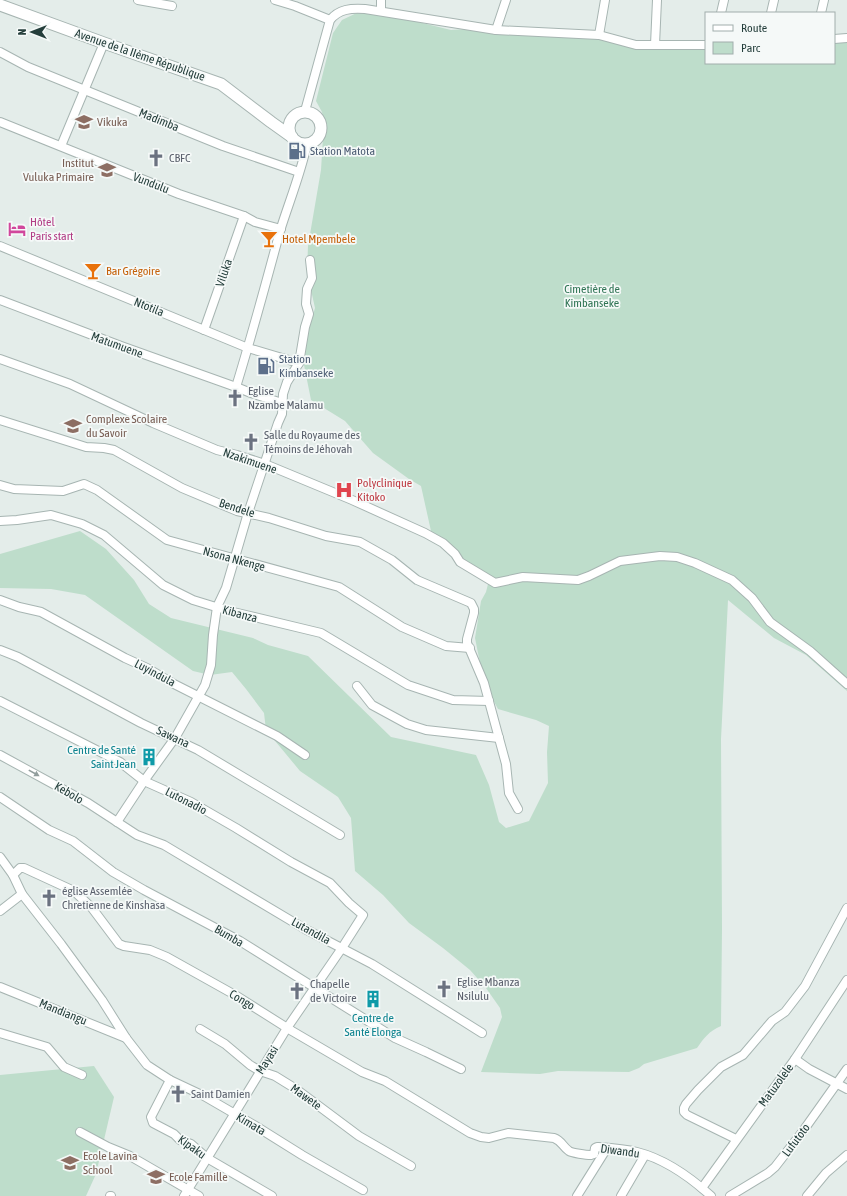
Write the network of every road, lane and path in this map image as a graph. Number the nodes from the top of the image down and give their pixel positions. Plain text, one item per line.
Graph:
1 (138, 0) edge
2 (275, 0) edge
3 (381, 0) edge
4 (506, 0) edge
5 (606, 0) edge
6 (657, 0) edge
7 (724, 0) edge
8 (774, 0) edge
9 (824, 0) edge
10 (0, 5) edge
11 (172, 6) dead end
12 (381, 11) junction
13 (721, 12) edge
14 (771, 12) edge
15 (821, 12) edge
16 (330, 20) junction
17 (496, 30) junction
18 (599, 35) junction
19 (847, 38) edge
20 (835, 39) edge
21 (104, 43) junction
22 (655, 45) junction
23 (705, 45) edge
24 (0, 52) edge
25 (84, 90) junction
26 (305, 111) junction
27 (292, 118) junction
28 (0, 122) edge
29 (271, 122) junction
30 (292, 137) junction
31 (307, 144) junction
32 (61, 146) junction
33 (299, 172) junction
34 (244, 216) junction
35 (281, 230) junction
36 (0, 246) edge
37 (310, 260) dead end
38 (0, 300) edge
39 (204, 330) junction
40 (248, 348) junction
41 (0, 359) edge
42 (300, 363) junction
43 (236, 387) junction
44 (282, 403) junction
45 (0, 420) edge
46 (265, 464) junction
47 (0, 485) edge
48 (248, 513) junction
49 (0, 521) edge
50 (234, 559) junction
51 (0, 600) edge
52 (217, 607) junction
53 (470, 648) junction
54 (0, 650) edge
55 (847, 684) edge
56 (357, 686) dead end
57 (199, 696) junction
58 (0, 701) edge
59 (489, 701) junction
60 (175, 738) junction
61 (499, 738) junction
62 (0, 754) edge
63 (305, 755) dead end
64 (144, 781) junction
65 (0, 797) edge
66 (518, 809) dead end
67 (117, 822) junction
68 (137, 835) joint
69 (340, 835) dead end
70 (0, 857) edge
71 (13, 874) junction
72 (22, 894) junction
73 (847, 908) edge
74 (0, 911) edge
75 (363, 915) joint
76 (342, 948) junction
77 (847, 980) edge
78 (0, 987) edge
79 (315, 988) junction
80 (287, 1028) junction
81 (200, 1029) dead end
82 (0, 1033) edge
83 (482, 1033) dead end
84 (126, 1038) junction
85 (795, 1059) junction
86 (461, 1069) dead end
87 (847, 1069) edge
88 (260, 1071) junction
89 (82, 1075) dead end
90 (170, 1080) junction
91 (836, 1083) junction
92 (847, 1089) edge
93 (234, 1114) junction
94 (80, 1132) dead end
95 (481, 1137) joint
96 (736, 1139) junction
97 (607, 1148) junction
98 (645, 1155) junction
99 (847, 1155) edge
100 (207, 1158) junction
101 (412, 1166) dead end
102 (702, 1188) junction
103 (363, 1190) dead end
104 (186, 1193) edge
105 (623, 1195) edge
106 (199, 1196) edge
107 (272, 1196) edge
108 (577, 1196) edge
109 (711, 1196) edge
110 (730, 1196) edge
111 (807, 1196) edge

1 - 11 street
2 - 16 street
3 - 12 street
4 - 17 street
5 - 18 street
6 - 22 street
7 - 13 street
8 - 14 street
9 - 15 street
10 - 21 street, Avenue de la IIème République
12 - 16 street
12 - 17 street
16 - 26 street
17 - 18 street
18 - 22 street
19 - 20 street
21 - 25 street
21 - 29 street, Avenue de la IIème République
22 - 23 street
24 - 25 street, Madimba
25 - 32 street
25 - 33 street, Madimba
26 - 27 street
26 - 31 street
27 - 29 street
27 - 30 street
28 - 32 street, Vundulu
29 - 30 street, Avenue de la IIème République
30 - 31 street
31 - 33 street
32 - 34 street, Vundulu
33 - 35 street
34 - 35 street, Vundulu
34 - 39 street, Viluka
35 - 40 street
36 - 39 street, Ntotila
37 - 42 street
38 - 43 street, Matumuene
39 - 40 street, Ntotila
40 - 42 street, Ntotila
40 - 43 street
41 - 46 street, Nzakimuene
42 - 44 street
43 - 44 street, Matumuene
44 - 46 street
45 - 48 street, Bendele
46 - 48 street
46 - 55 street, Nzakimuene
47 - 50 street, Nsona Nkenge
48 - 50 street
48 - 53 street, Bendele
49 - 52 street, Kibanza
50 - 52 street
50 - 53 street, Nsona Nkenge
51 - 57 street, Luyindula
52 - 57 street
52 - 59 street, Kibanza
53 - 59 street
54 - 60 street, Sawana
56 - 61 street
57 - 60 street
57 - 63 street, Luyindula
58 - 64 street, Lutonadio
59 - 61 street
60 - 64 street
60 - 69 street, Sawana
61 - 66 street
62 -> 67 street, Kebolo
64 - 67 street
64 - 75 street, Lutonadio
65 - 79 street, Bumba
67 - 68 street, Kebolo
68 - 76 street, Lutandila
70 - 71 street, Kimata
71 - 72 street, Kimata
71 - 80 street, Congo
72 - 74 street
72 - 84 street, Kimata
73 - 96 street
75 - 76 street, Mayasi
76 - 79 street, Mayasi
76 - 83 street, Lutandila
77 - 85 street, Matuzolele
78 - 84 street, Mandiangu
79 - 80 street, Mayasi
79 - 86 street, Bumba
80 - 88 street, Mayasi
80 - 95 street, Congo
81 - 88 street, Mawete
82 - 89 street
84 - 90 street, Kimata
85 - 91 street
85 - 96 street, Matuzolele
87 - 91 street, Lufutoto
88 - 93 street, Mayasi
88 - 101 street, Mawete
90 - 93 street, Kimata
90 - 100 street, Kipaku
91 - 92 street
91 - 110 street, Lufutoto
93 - 100 street, Mayasi
93 - 103 street, Kimata
94 - 104 street
95 - 97 street, Diwandu
96 - 102 street, Matuzolele
97 - 98 street, Diwandu
97 - 108 street
98 - 102 street, Diwandu
98 - 105 street
99 - 111 street
100 - 104 street, Mayasi
100 - 107 street, Kipaku
102 - 109 street, Diwandu
104 - 106 street

